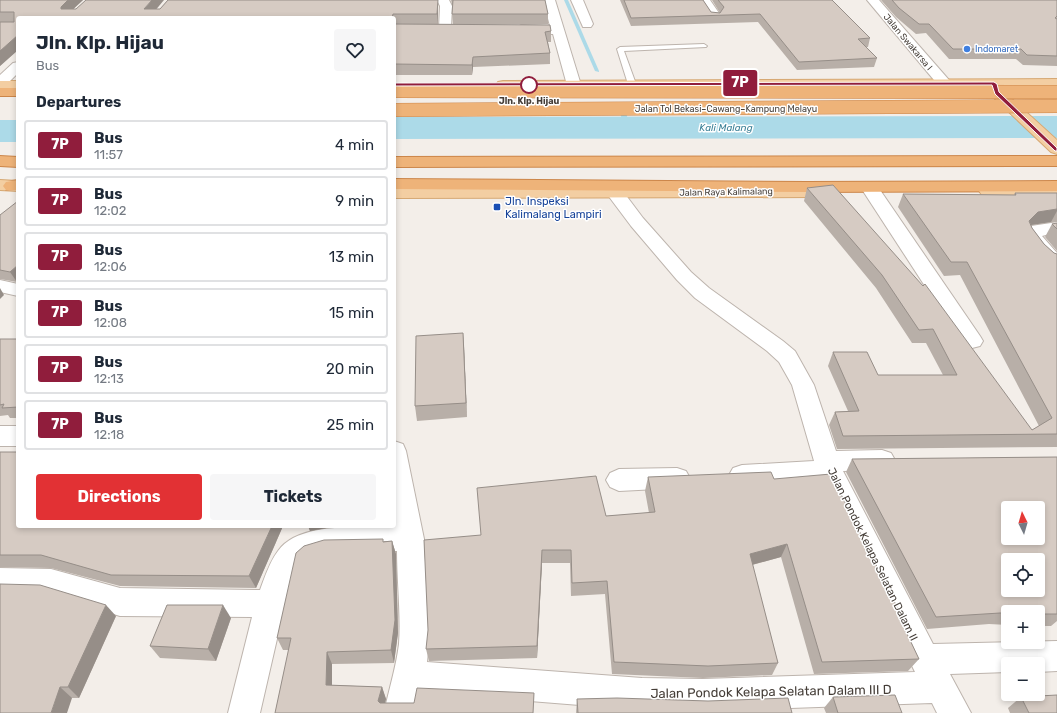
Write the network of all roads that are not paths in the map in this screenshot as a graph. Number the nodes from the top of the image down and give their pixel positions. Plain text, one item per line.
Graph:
1 (443, 0) edge
2 (577, 0) edge
3 (704, 0) edge
4 (873, 0) edge
5 (551, 1) edge
6 (715, 16) edge
7 (587, 24) dead end
8 (430, 28) edge
9 (445, 28) junction
10 (460, 29) edge
11 (505, 29) edge
12 (559, 30) junction
13 (704, 46) dead end
14 (16, 68) edge
15 (944, 83) junction
16 (1057, 83) edge
17 (0, 84) edge
18 (632, 84) junction
19 (16, 85) edge
20 (396, 85) edge
21 (574, 85) junction
22 (996, 88) junction
23 (396, 90) edge
24 (0, 92) edge
25 (16, 92) edge
26 (1057, 92) edge
27 (1057, 106) edge
28 (396, 110) edge
29 (1057, 149) edge
30 (0, 161) edge
31 (1057, 161) edge
32 (16, 162) edge
33 (396, 162) edge
34 (1057, 186) edge
35 (396, 187) edge
36 (396, 187) edge
37 (872, 191) junction
38 (1057, 191) edge
39 (616, 194) junction
40 (1051, 228) dead end
41 (1057, 264) edge
42 (0, 286) edge
43 (16, 290) edge
44 (972, 341) dead end
45 (0, 436) edge
46 (16, 436) edge
47 (907, 460) edge
48 (396, 462) edge
49 (829, 466) junction
50 (619, 480) dead end
51 (410, 539) junction
52 (0, 581) edge
53 (270, 604) junction
54 (1057, 656) edge
55 (925, 659) junction
56 (410, 676) junction
57 (948, 700) edge
58 (244, 713) edge
59 (400, 713) edge

1 - 9 street
2 - 7 street
3 - 6 street
4 - 15 street, Jalan Swakarsa I
5 - 12 street
8 - 9 street
9 - 10 street
11 - 12 street
12 - 21 street
13 - 18 lane
14 - 17 street
15 - 18 main road
15 - 22 main road
16 - 22 main road
17 - 19 main road
18 - 21 main road
20 - 21 main road
22 - 29 main road
23 - 26 highway, bridge
24 - 25 highway
27 - 28 highway, Jalan Tol Bekasi–Cawang–Kampung Melayu, bridge
30 - 32 highway
31 - 33 highway
34 - 35 highway
36 - 39 main road, Jalan Raya Kalimalang
37 - 38 main road, Jalan Raya Kalimalang
37 - 39 main road, Jalan Raya Kalimalang
37 - 44 street
39 - 49 street, Jalan Pondok Kelapa Selatan Dalam II
40 - 41 street
42 - 43 street
45 - 46 street
47 - 49 street
48 - 51 street
49 - 50 street
49 - 55 street, Jalan Pondok Kelapa Selatan Dalam II
51 - 53 street
51 - 56 street
52 - 53 street
53 - 58 street
54 - 55 street
55 - 57 street, Jalan Pondok Kelapa Selatan Dalam II
56 - 57 street, Jalan Pondok Kelapa Selatan Dalam III D
56 - 59 street

